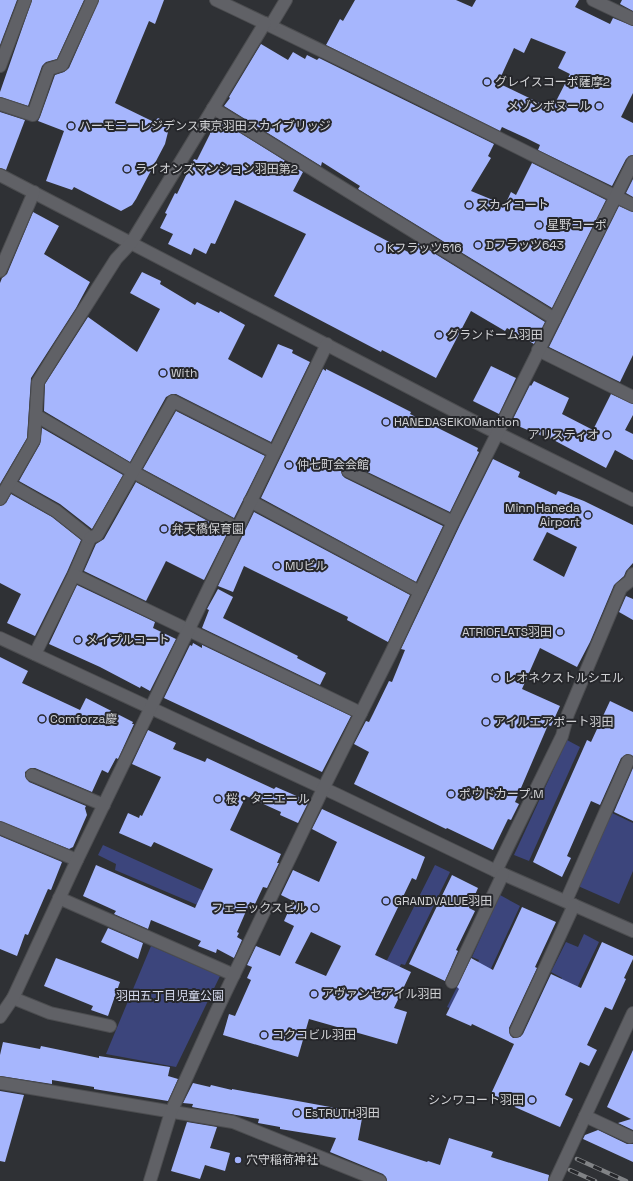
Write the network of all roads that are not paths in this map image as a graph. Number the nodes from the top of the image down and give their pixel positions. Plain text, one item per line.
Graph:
1 (25, 0) edge
2 (92, 0) edge
3 (216, 0) edge
4 (286, 0) edge
5 (593, 0) edge
6 (633, 19) edge
7 (268, 24) junction
8 (0, 66) edge
9 (0, 104) edge
10 (213, 108) junction
11 (633, 162) edge
12 (0, 175) edge
13 (34, 192) junction
14 (615, 196) junction
15 (633, 205) edge
16 (131, 243) junction
17 (0, 271) edge
18 (555, 318) junction
19 (327, 344) junction
20 (538, 350) junction
21 (633, 397) edge
22 (37, 416) junction
23 (498, 433) junction
24 (274, 452) junction
25 (348, 471) dead end
26 (133, 472) junction
27 (9, 484) junction
28 (0, 499) edge
29 (633, 500) edge
30 (250, 501) junction
31 (453, 522) junction
32 (237, 528) junction
33 (90, 538) junction
34 (633, 574) edge
35 (74, 575) junction
36 (420, 592) junction
37 (188, 630) junction
38 (0, 638) edge
39 (35, 654) junction
40 (150, 708) junction
41 (361, 713) junction
42 (628, 761) dead end
43 (32, 775) dead end
44 (323, 789) junction
45 (104, 805) junction
46 (0, 828) edge
47 (77, 860) junction
48 (499, 872) junction
49 (59, 898) junction
50 (570, 903) junction
51 (633, 931) edge
52 (234, 975) junction
53 (452, 982) dead end
54 (13, 998) junction
55 (633, 1013) edge
56 (0, 1018) edge
57 (110, 1026) dead end
58 (516, 1031) dead end
59 (0, 1083) edge
60 (171, 1112) junction
61 (585, 1116) junction
62 (630, 1137) dead end
63 (150, 1181) edge
64 (380, 1181) edge
65 (555, 1181) edge

1 - 8 street
2 - 9 street
3 - 7 street
4 - 7 street
5 - 6 street
7 - 10 street
7 - 14 street
10 - 16 street
10 - 18 street
11 - 14 street
12 - 13 street
13 - 16 street
13 - 17 street
14 - 15 street
14 - 18 street
16 - 19 street
16 - 22 street
18 - 20 street
19 - 23 street
19 - 24 street
20 - 21 street
20 - 23 street
22 - 26 street
22 - 27 street
23 - 29 street
23 - 31 street
24 - 26 street
24 - 30 street
25 - 31 street
26 - 32 street
26 - 33 street
27 - 28 street
27 - 33 street
30 - 32 street
30 - 36 street
31 - 36 street
32 - 37 street
33 - 35 street
34 - 48 street
35 - 37 street
35 - 39 street
36 - 41 street
37 - 40 street
37 - 41 street
38 - 39 street
39 - 40 street
40 - 44 street
40 - 45 street
41 - 44 street
42 - 50 street
43 - 45 street
44 - 48 street
44 - 52 street
45 - 47 street
46 - 47 street
47 - 49 street
48 - 50 street
48 - 53 street
49 - 52 street
49 - 54 street
50 - 51 street
50 - 58 street
52 - 60 street
54 - 56 street
54 - 57 street
55 - 61 street
59 - 60 street
60 - 63 street
60 - 64 street
61 - 62 street
61 - 65 street

